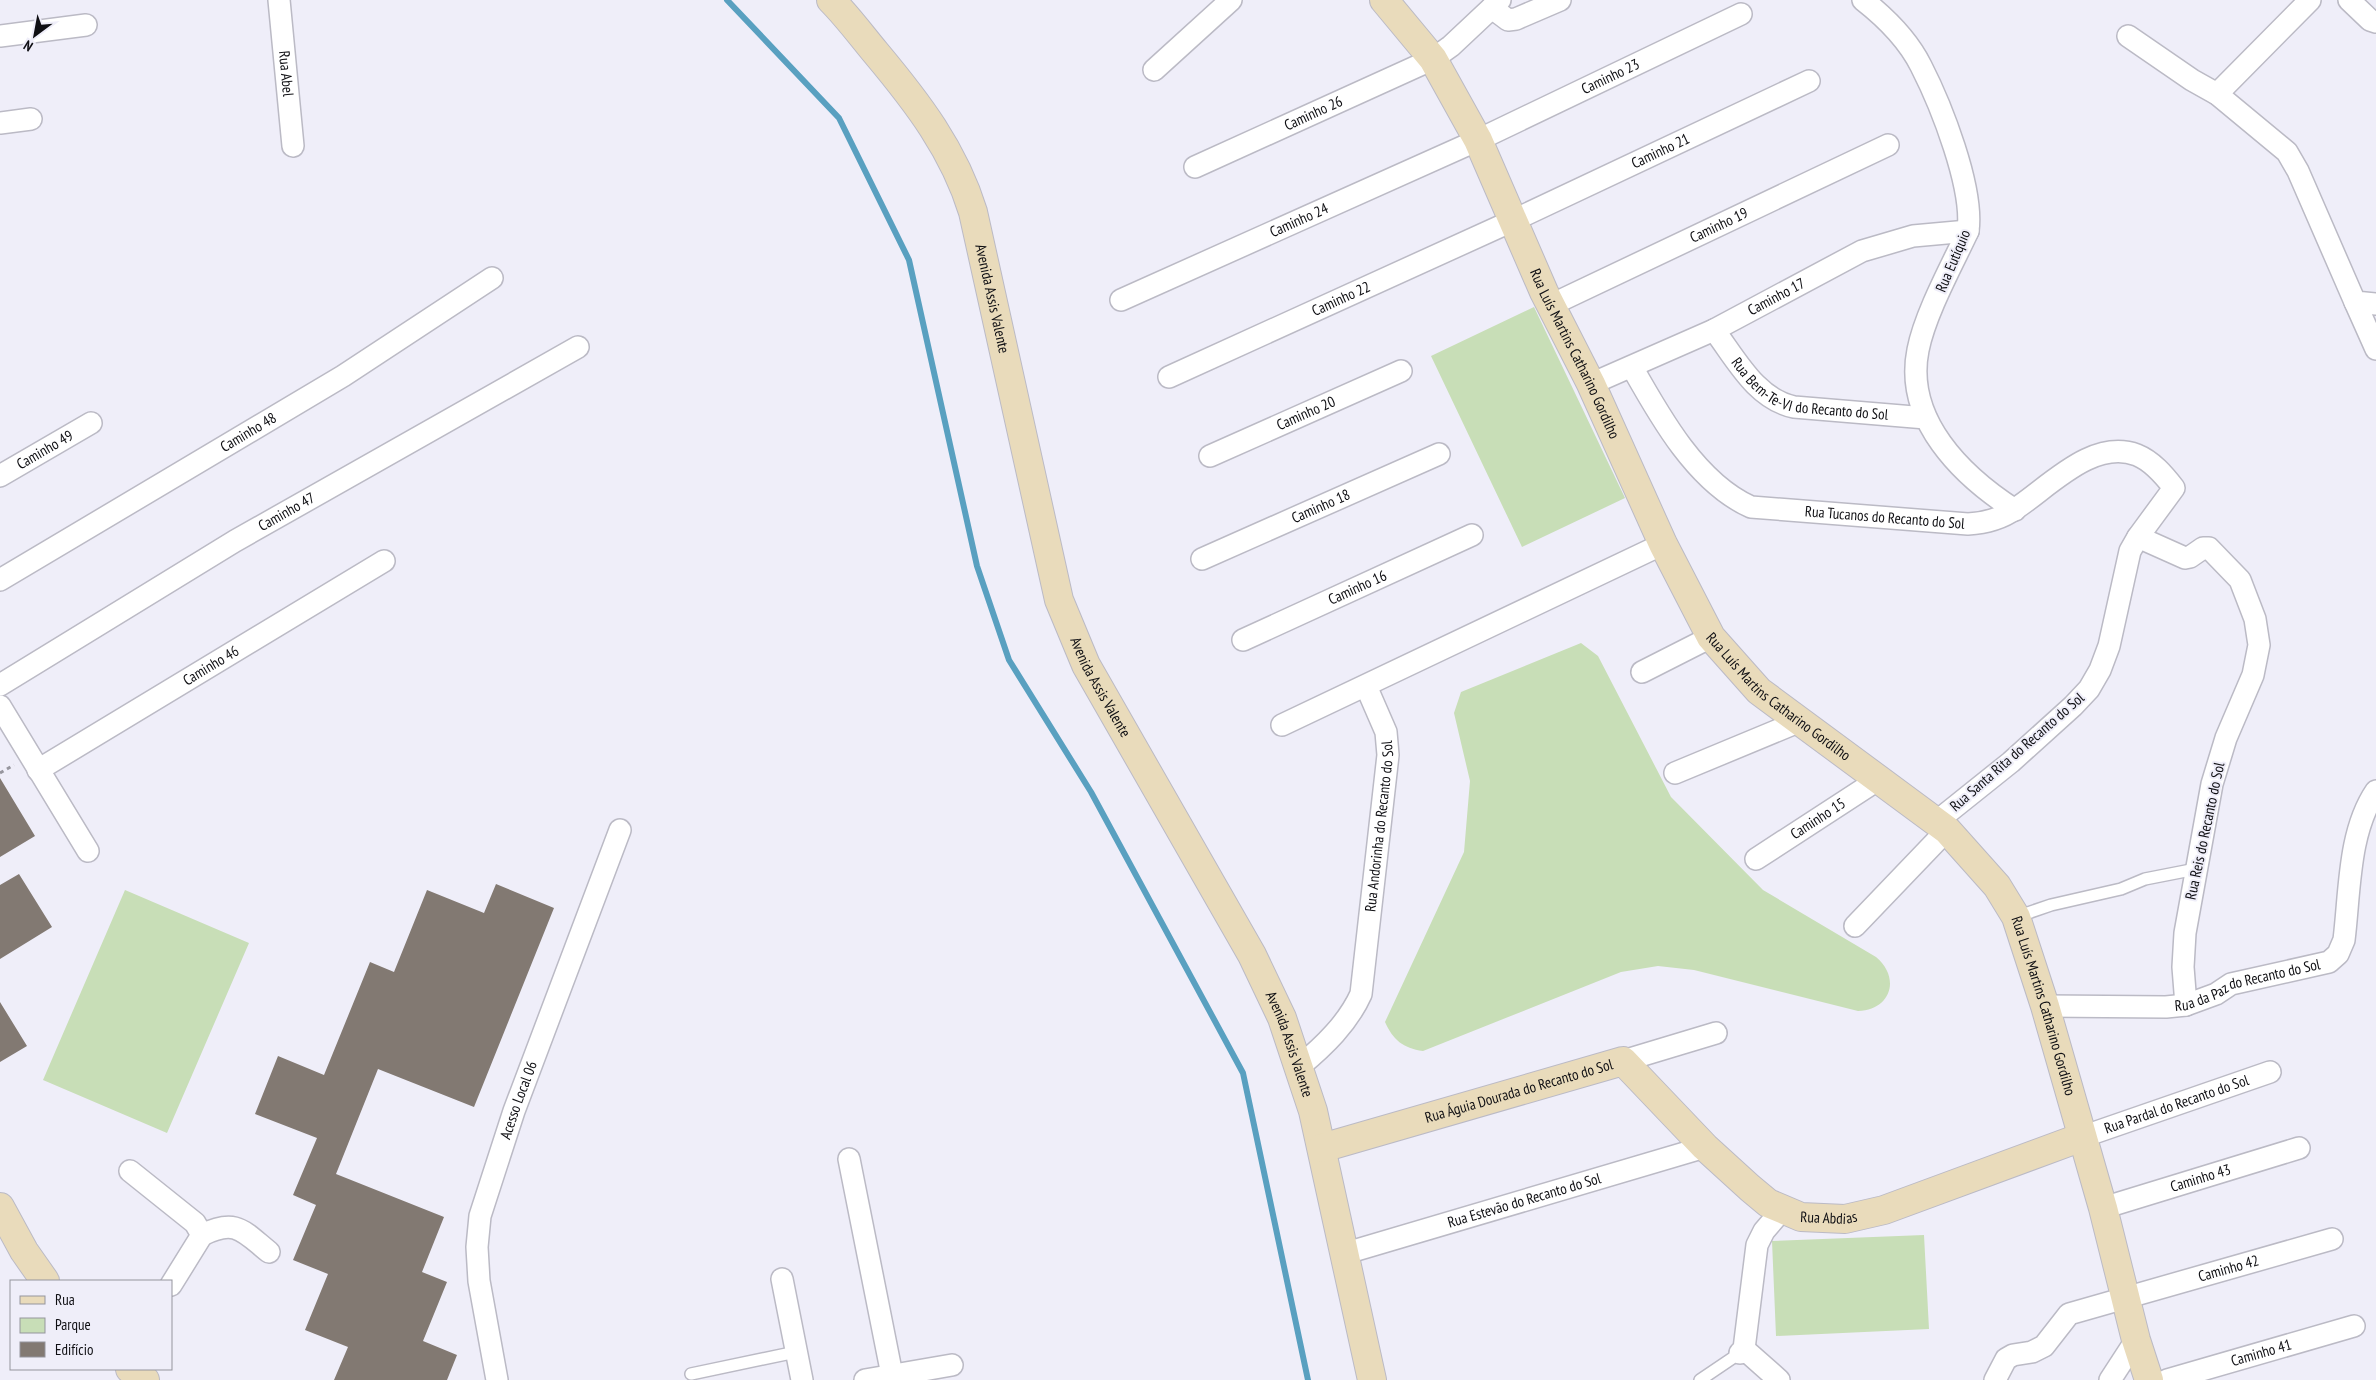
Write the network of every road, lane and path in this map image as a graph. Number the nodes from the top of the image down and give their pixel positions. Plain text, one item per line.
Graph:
1 (279, 0) edge
2 (830, 0) edge
3 (1231, 0) edge
4 (1384, 0) edge
5 (1560, 0) edge
6 (1864, 0) edge
7 (2310, 0) edge
8 (2349, 0) edge
9 (1496, 4) edge
10 (1741, 14) dead end
11 (2376, 22) edge
12 (86, 25) dead end
13 (0, 36) edge
14 (2128, 36) dead end
15 (1433, 59) junction
16 (1154, 70) dead end
17 (1809, 81) dead end
18 (2217, 94) junction
19 (32, 119) dead end
20 (0, 123) edge
21 (1478, 140) junction
22 (1888, 145) dead end
23 (293, 146) dead end
24 (1194, 167) dead end
25 (1512, 221) junction
26 (1968, 231) junction
27 (492, 278) dead end
28 (1121, 300) dead end
29 (2355, 302) junction
30 (2376, 304) edge
31 (1551, 305) junction
32 (1714, 330) junction
33 (578, 347) dead end
34 (2376, 349) edge
35 (1632, 367) junction
36 (1401, 371) dead end
37 (1169, 377) dead end
38 (1591, 384) junction
39 (1926, 418) junction
40 (91, 423) dead end
41 (1439, 454) dead end
42 (1210, 456) dead end
43 (0, 476) edge
44 (2174, 488) joint
45 (2015, 510) junction
46 (1472, 535) dead end
47 (2138, 537) junction
48 (1663, 544) junction
49 (1202, 559) dead end
50 (384, 561) dead end
51 (0, 580) edge
52 (1711, 637) junction
53 (1243, 640) dead end
54 (1642, 672) dead end
55 (0, 686) edge
56 (1366, 686) junction
57 (0, 706) edge
58 (1798, 722) junction
59 (1282, 725) dead end
60 (38, 770) junction
61 (1675, 773) dead end
62 (1879, 779) junction
63 (2376, 792) edge
64 (1941, 826) junction
65 (620, 830) dead end
66 (88, 851) dead end
67 (1756, 859) dead end
68 (2196, 869) junction
69 (2016, 917) junction
70 (1855, 926) dead end
71 (2186, 1005) junction
72 (2045, 1006) junction
73 (1716, 1033) dead end
74 (1623, 1061) junction
75 (1300, 1066) junction
76 (2270, 1072) dead end
77 (2082, 1137) junction
78 (1705, 1147) junction
79 (1322, 1148) junction
80 (2300, 1148) dead end
81 (849, 1159) dead end
82 (130, 1171) dead end
83 (0, 1207) edge
84 (2103, 1208) junction
85 (1782, 1210) junction
86 (202, 1235) junction
87 (2332, 1239) dead end
88 (269, 1252) dead end
89 (1343, 1254) junction
90 (782, 1279) dead end
91 (44, 1280) edge
92 (172, 1283) edge
93 (2126, 1297) junction
94 (2354, 1326) dead end
95 (2136, 1340) junction
96 (1742, 1351) junction
97 (796, 1352) junction
98 (952, 1365) dead end
99 (691, 1374) dead end
100 (892, 1375) junction
101 (497, 1380) edge
102 (802, 1380) edge
103 (865, 1380) edge
104 (1372, 1380) edge
105 (1700, 1380) edge
106 (1779, 1380) edge
107 (1995, 1380) edge
108 (2110, 1380) edge
109 (2149, 1380) edge
110 (2167, 1380) edge

1 - 23 street, Rua Abel
2 - 75 street, Avenida Assis Valente
3 - 16 street
4 - 15 street, Rua Luís Martins Catharino Gordilho
5 - 9 street
6 - 26 street, Rua Eutíquio
7 - 18 street
8 - 11 street
9 - 15 street, Caminho 26
10 - 21 street, Caminho 23
12 - 13 street
14 - 18 street
15 - 21 street, Rua Luís Martins Catharino Gordilho
15 - 24 street, Caminho 26
17 - 25 street, Caminho 21
18 - 29 street
19 - 20 street
21 - 25 street, Rua Luís Martins Catharino Gordilho
21 - 28 street, Caminho 24
22 - 31 street, Caminho 19
25 - 31 street, Rua Luís Martins Catharino Gordilho
25 - 37 street, Caminho 22
26 - 32 street, Caminho 17
26 - 39 street, Rua Eutíquio
27 - 51 street, Caminho 48
29 - 30 street
29 - 34 street
31 - 38 street, Rua Luís Martins Catharino Gordilho
32 - 35 street, Caminho 17
32 - 39 street, Rua Bem-Te-VI do Recanto do Sol
33 - 55 street, Caminho 47
35 - 38 street, Caminho 17
35 - 45 street, Rua Tucanos do Recanto do Sol
36 - 42 street, Caminho 20
38 - 48 street, Rua Luís Martins Catharino Gordilho
39 - 45 street, Rua Eutíquio
40 - 43 street, Caminho 49
41 - 49 street, Caminho 18
44 - 45 street, Rua Tucanos do Recanto do Sol
44 - 47 street, Rua Santa Rita do Recanto do Sol
46 - 53 street, Caminho 16
47 - 64 street, Rua Santa Rita do Recanto do Sol
47 - 68 street, Rua Reis do Recanto do Sol
48 - 52 street, Rua Luís Martins Catharino Gordilho
48 - 56 street
50 - 60 street, Caminho 46
52 - 54 street
52 - 58 street, Rua Luís Martins Catharino Gordilho
56 - 59 street
56 - 75 street, Rua Andorinha do Recanto do Sol
57 - 60 street
58 - 61 street
58 - 62 street, Rua Luís Martins Catharino Gordilho
60 - 66 street
62 - 64 street, Rua Luís Martins Catharino Gordilho
62 - 67 street, Caminho 15
63 - 71 street, Rua da Paz do Recanto do Sol
64 - 69 street, Rua Luís Martins Catharino Gordilho
64 - 70 street, Rua Santa Rita do Recanto do Sol
65 - 101 street, Acesso Local 06
68 - 69 lane
68 - 71 street, Rua Reis do Recanto do Sol
69 - 72 street, Rua Luís Martins Catharino Gordilho
71 - 72 street, Rua da Paz do Recanto do Sol
72 - 77 street, Rua Luís Martins Catharino Gordilho
73 - 74 street, Rua Águia Dourada do Recanto do Sol
74 - 78 street, Rua Abdias
74 - 79 street, Rua Águia Dourada do Recanto do Sol
75 - 79 street, Avenida Assis Valente
76 - 77 street, Rua Pardal do Recanto do Sol
77 - 84 street, Rua Luís Martins Catharino Gordilho
77 - 85 street, Rua Abdias
78 - 85 street, Rua Abdias
78 - 89 street, Rua Estevão do Recanto do Sol
79 - 89 street, Avenida Assis Valente
80 - 84 street, Caminho 43
81 - 100 street
82 - 86 street
83 - 91 street
84 - 93 street, Rua Luís Martins Catharino Gordilho
85 - 96 street
86 - 88 street
86 - 92 street
87 - 93 street, Caminho 42
89 - 104 street, Avenida Assis Valente
90 - 97 street
93 - 95 street, Rua Luís Martins Catharino Gordilho
93 - 107 street
94 - 110 street, Caminho 41
95 - 108 street
95 - 109 street, Rua Luís Martins Catharino Gordilho
96 - 105 lane
96 - 106 street
97 - 99 lane
97 - 102 street
98 - 100 street
100 - 103 street

